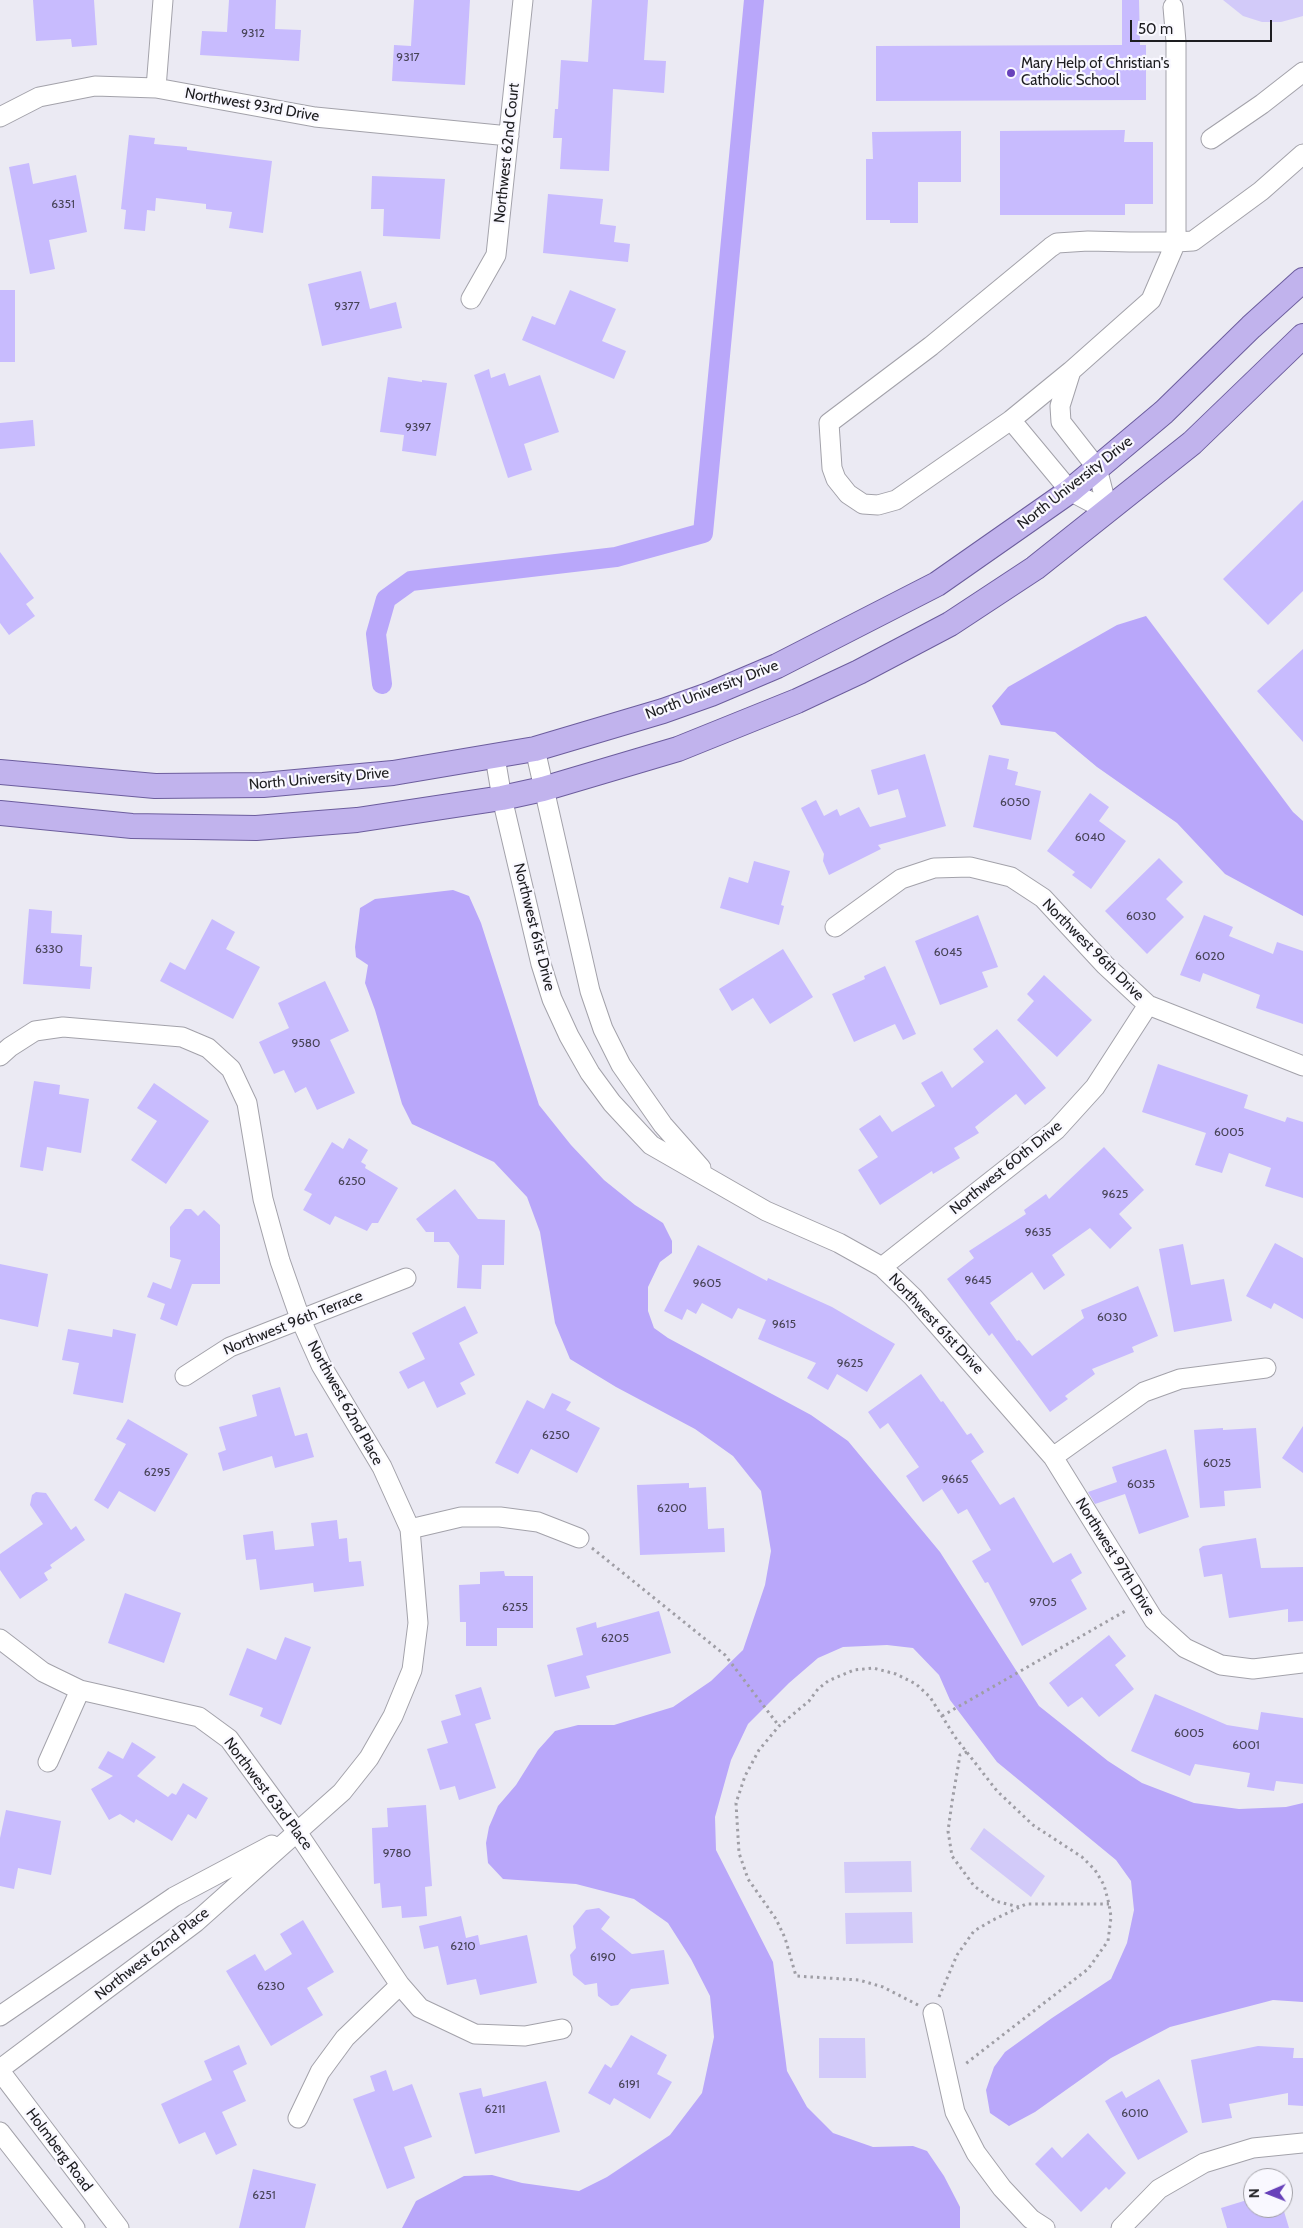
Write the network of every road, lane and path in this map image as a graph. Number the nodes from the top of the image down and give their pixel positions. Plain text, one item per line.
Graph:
1 (163, 0) edge
2 (523, 0) edge
3 (1173, 8) dead end
4 (1303, 72) edge
5 (156, 88) junction
6 (0, 117) edge
7 (509, 136) junction
8 (1211, 140) dead end
9 (1303, 154) edge
10 (1176, 242) junction
11 (1303, 280) edge
12 (471, 300) dead end
13 (1303, 336) edge
14 (1071, 371) junction
15 (1011, 420) junction
16 (1097, 468) junction
17 (1070, 491) junction
18 (1108, 511) junction
19 (535, 749) junction
20 (495, 757) junction
21 (0, 772) edge
22 (543, 789) junction
23 (502, 798) junction
24 (0, 813) edge
25 (835, 927) dead end
26 (1148, 1005) junction
27 (0, 1056) edge
28 (1303, 1066) edge
29 (714, 1182) junction
30 (882, 1267) junction
31 (406, 1278) dead end
32 (300, 1318) junction
33 (1266, 1368) dead end
34 (185, 1376) dead end
35 (1053, 1457) junction
36 (410, 1529) junction
37 (579, 1538) joint
38 (1142, 1601) junction
39 (0, 1639) edge
40 (1303, 1664) edge
41 (80, 1690) junction
42 (942, 1716) junction
43 (779, 1726) junction
44 (967, 1752) junction
45 (48, 1762) dead end
46 (297, 1832) junction
47 (1109, 1904) junction
48 (1019, 1907) junction
49 (400, 1985) junction
50 (933, 2013) junction
51 (0, 2016) edge
52 (562, 2030) dead end
53 (0, 2070) edge
54 (947, 2074) junction
55 (298, 2118) dead end
56 (0, 2132) edge
57 (1303, 2143) edge
58 (75, 2228) edge
59 (119, 2228) edge
60 (1045, 2228) edge
61 (1121, 2228) edge

1 - 5 street
2 - 7 street, Northwest 62nd Court
3 - 10 street
4 - 8 street
5 - 6 street, Northwest 93rd Drive
5 - 7 street, Northwest 93rd Drive
7 - 12 street, Northwest 62nd Court
9 - 10 street
10 - 14 street
10 - 15 street
11 - 16 main road, North University Drive
13 - 18 main road
14 - 15 street
14 - 16 street
15 - 17 street
16 - 17 main road, North University Drive
16 - 18 street
17 - 18 street
17 - 19 main road, North University Drive
18 - 22 main road
19 - 20 main road, North University Drive
19 - 22 street, Northwest 61st Drive
20 - 21 main road, North University Drive
20 - 23 street, Northwest 61st Drive
22 - 23 main road
22 - 29 street, Northwest 61st Drive
23 - 24 main road
23 - 29 street, Northwest 61st Drive
25 - 26 street, Northwest 96th Drive
26 - 28 street, Northwest 96th Drive
26 - 30 street, Northwest 60th Drive
27 - 32 street, Northwest 62nd Place
29 - 30 street, Northwest 61st Drive
30 - 35 street, Northwest 61st Drive
31 - 32 street, Northwest 96th Terrace
32 - 34 street, Northwest 96th Terrace
32 - 36 street, Northwest 62nd Place
33 - 35 street
35 - 38 street, Northwest 97th Drive
36 - 37 street
36 - 46 street, Northwest 62nd Place
37 - 43 path
38 - 40 street, Northwest 97th Drive
38 - 42 path
39 - 41 street, Northwest 63rd Place
41 - 45 street
41 - 46 street, Northwest 63rd Place
42 - 43 path
42 - 44 path
43 - 50 path
44 - 47 path
44 - 48 path
46 - 49 street, Northwest 63rd Place
46 - 51 street, Northwest 62nd Place
46 - 53 street, Northwest 62nd Place
47 - 48 path
47 - 54 path
48 - 50 path
49 - 52 street, Northwest 63rd Place
49 - 55 street
50 - 54 street
53 - 59 street, Holmberg Road
54 - 60 street
56 - 58 street
57 - 61 street

